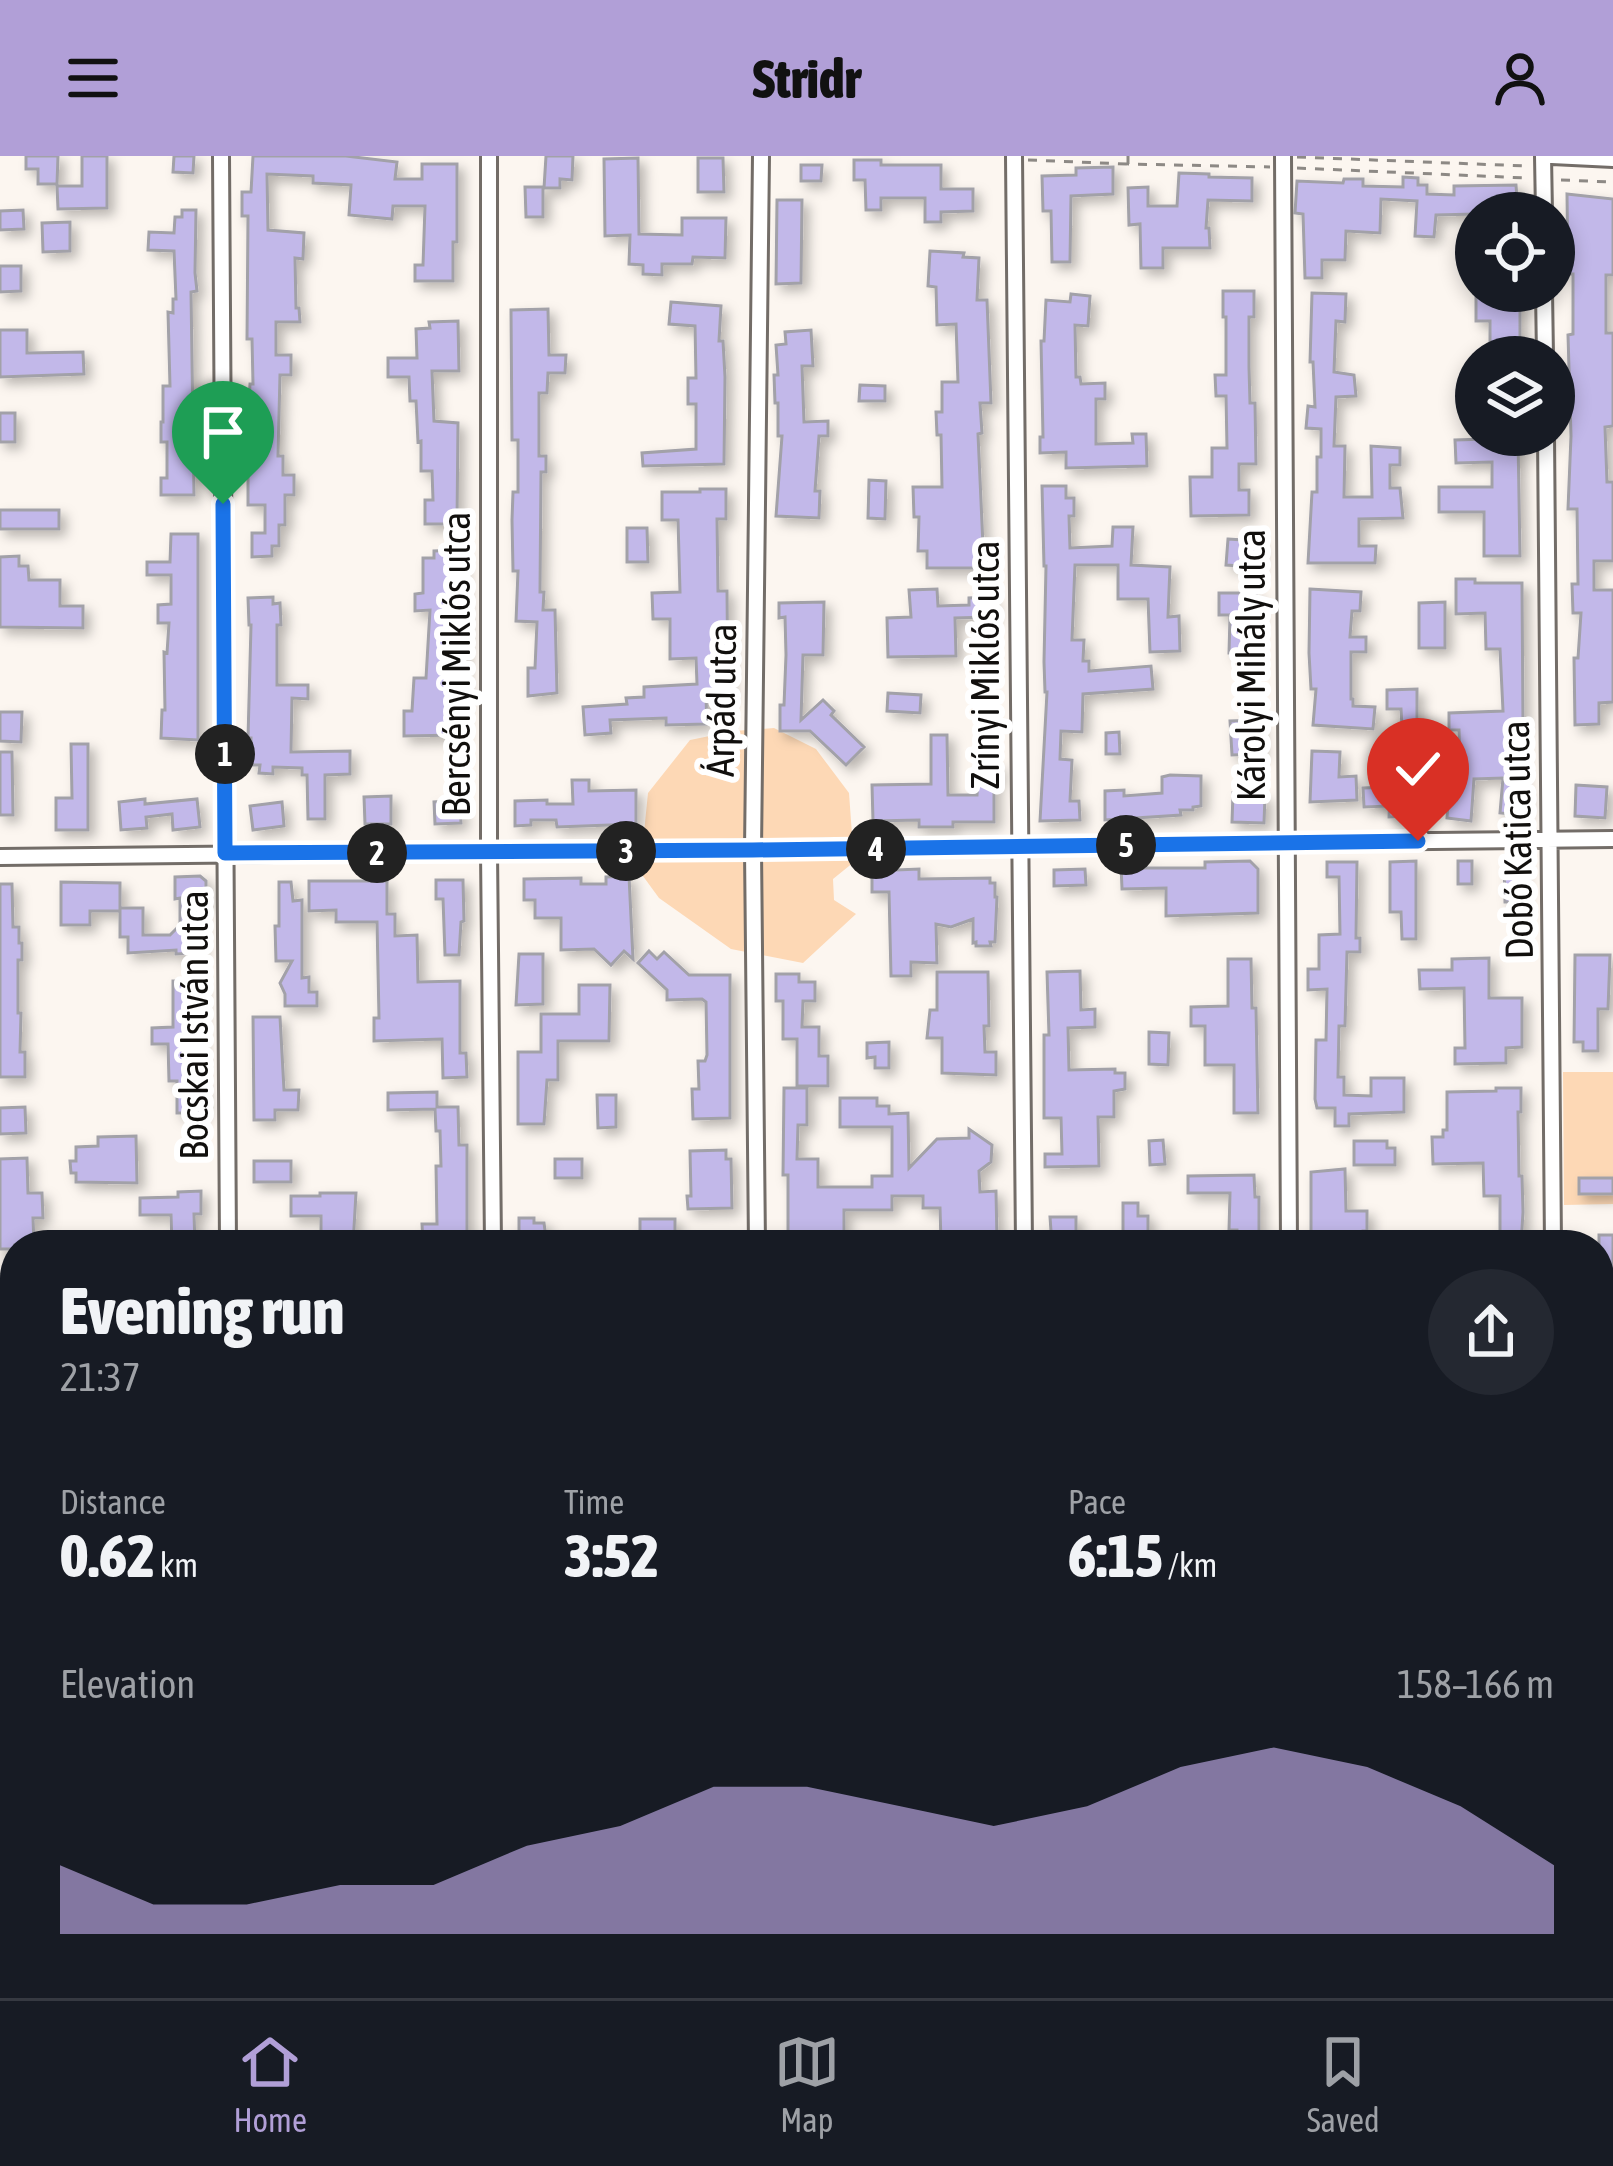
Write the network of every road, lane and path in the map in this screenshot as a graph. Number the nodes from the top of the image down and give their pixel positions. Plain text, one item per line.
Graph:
1 (221, 156) edge
2 (489, 156) edge
3 (761, 156) edge
4 (1129, 156) edge
5 (1014, 158) edge
6 (1613, 159) edge
7 (1283, 160) edge
8 (1128, 164) junction
9 (1546, 164) edge
10 (1613, 182) edge
11 (1546, 456) edge
12 (1613, 838) edge
13 (1550, 839) junction
14 (1285, 842) junction
15 (1020, 847) junction
16 (753, 850) junction
17 (489, 852) junction
18 (225, 853) junction
19 (0, 857) edge
20 (228, 1230) edge
21 (493, 1230) edge
22 (757, 1230) edge
23 (1024, 1230) edge
24 (1289, 1230) edge
25 (1553, 1230) edge

1 - 18 street, Bocskai István utca
2 - 17 street, Bercsényi Miklós utca
3 - 16 street, Árpád utca
4 - 8 path
5 - 8 path
5 - 15 street, Zrínyi Miklós utca
6 - 9 street
7 - 8 path
7 - 9 path
7 - 9 path
7 - 14 street, Károlyi Mihály utca
9 - 10 path
11 - 13 street, Dobó Katica utca
12 - 13 street
13 - 14 street
13 - 25 street, Dobó Katica utca
14 - 15 street
14 - 24 street, Károlyi Mihály utca
15 - 16 street
15 - 23 street, Zrínyi Miklós utca
16 - 17 street
16 - 22 street, Árpád utca
17 - 18 street
17 - 21 street, Bercsényi Miklós utca
18 - 19 street
18 - 20 street, Bocskai István utca

